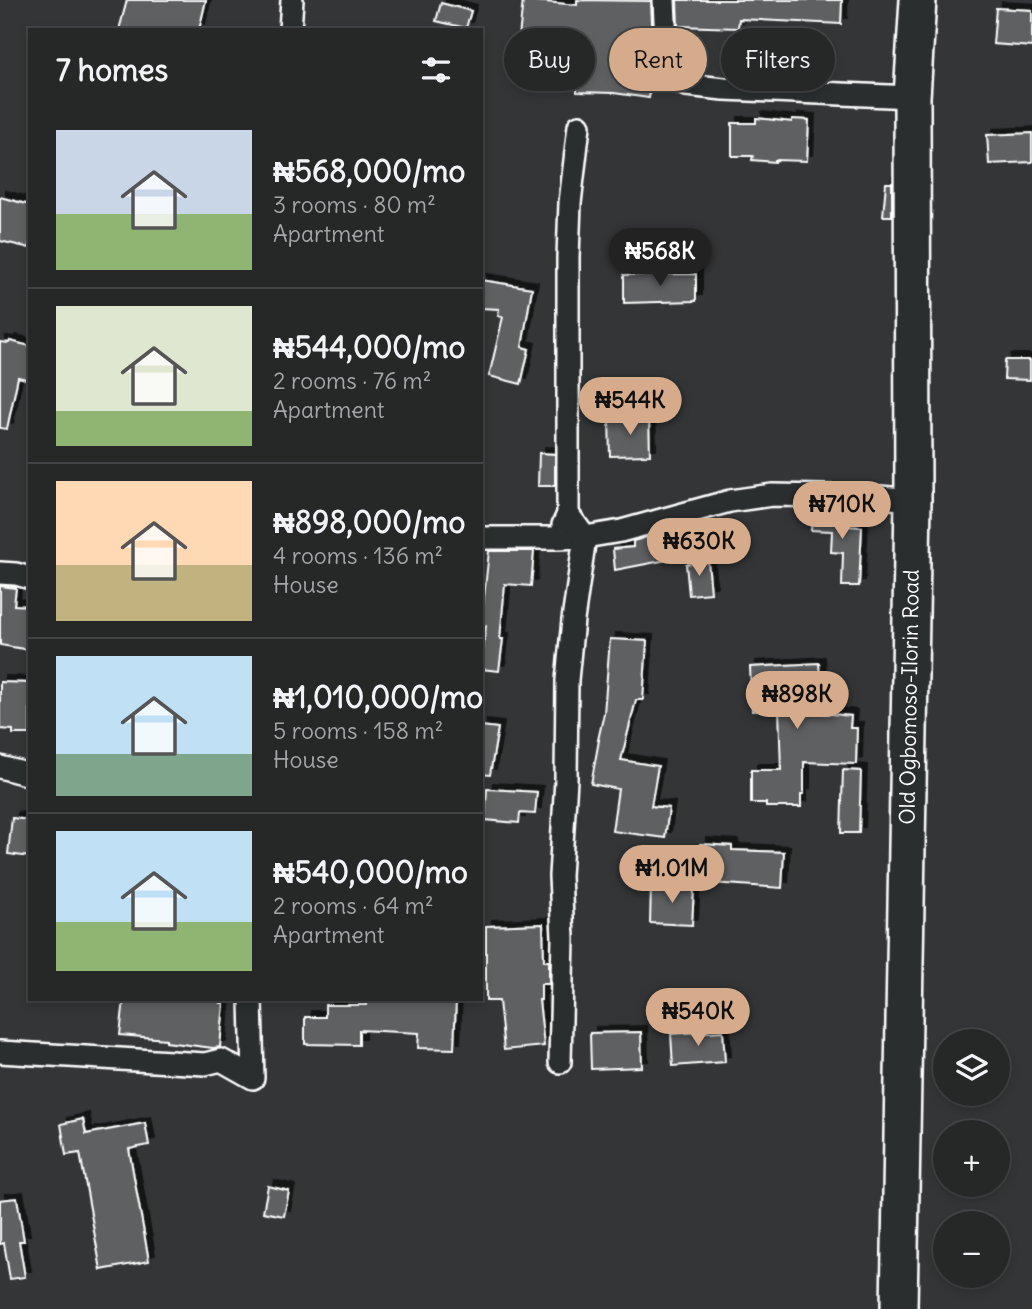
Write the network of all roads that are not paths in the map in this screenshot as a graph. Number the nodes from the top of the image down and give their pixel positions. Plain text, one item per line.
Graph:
1 (292, 0) edge
2 (664, 0) edge
3 (918, 0) edge
4 (290, 28) edge
5 (912, 97) junction
6 (579, 126) dead end
7 (913, 500) junction
8 (568, 514) junction
9 (585, 537) junction
10 (483, 538) edge
11 (557, 538) junction
12 (0, 573) edge
13 (28, 577) edge
14 (0, 767) edge
15 (28, 774) edge
16 (251, 1001) edge
17 (0, 1052) edge
18 (560, 1062) dead end
19 (900, 1309) edge

1 - 4 street
2 - 5 street
3 - 5 highway, Old Ogbomoso-Ilorin Road
5 - 7 highway, Old Ogbomoso-Ilorin Road
6 - 8 street
7 - 9 street
7 - 19 highway, Old Ogbomoso-Ilorin Road
8 - 9 street
8 - 11 street
9 - 11 street
9 - 18 street
10 - 11 street
12 - 13 street
14 - 15 street
16 - 17 street

